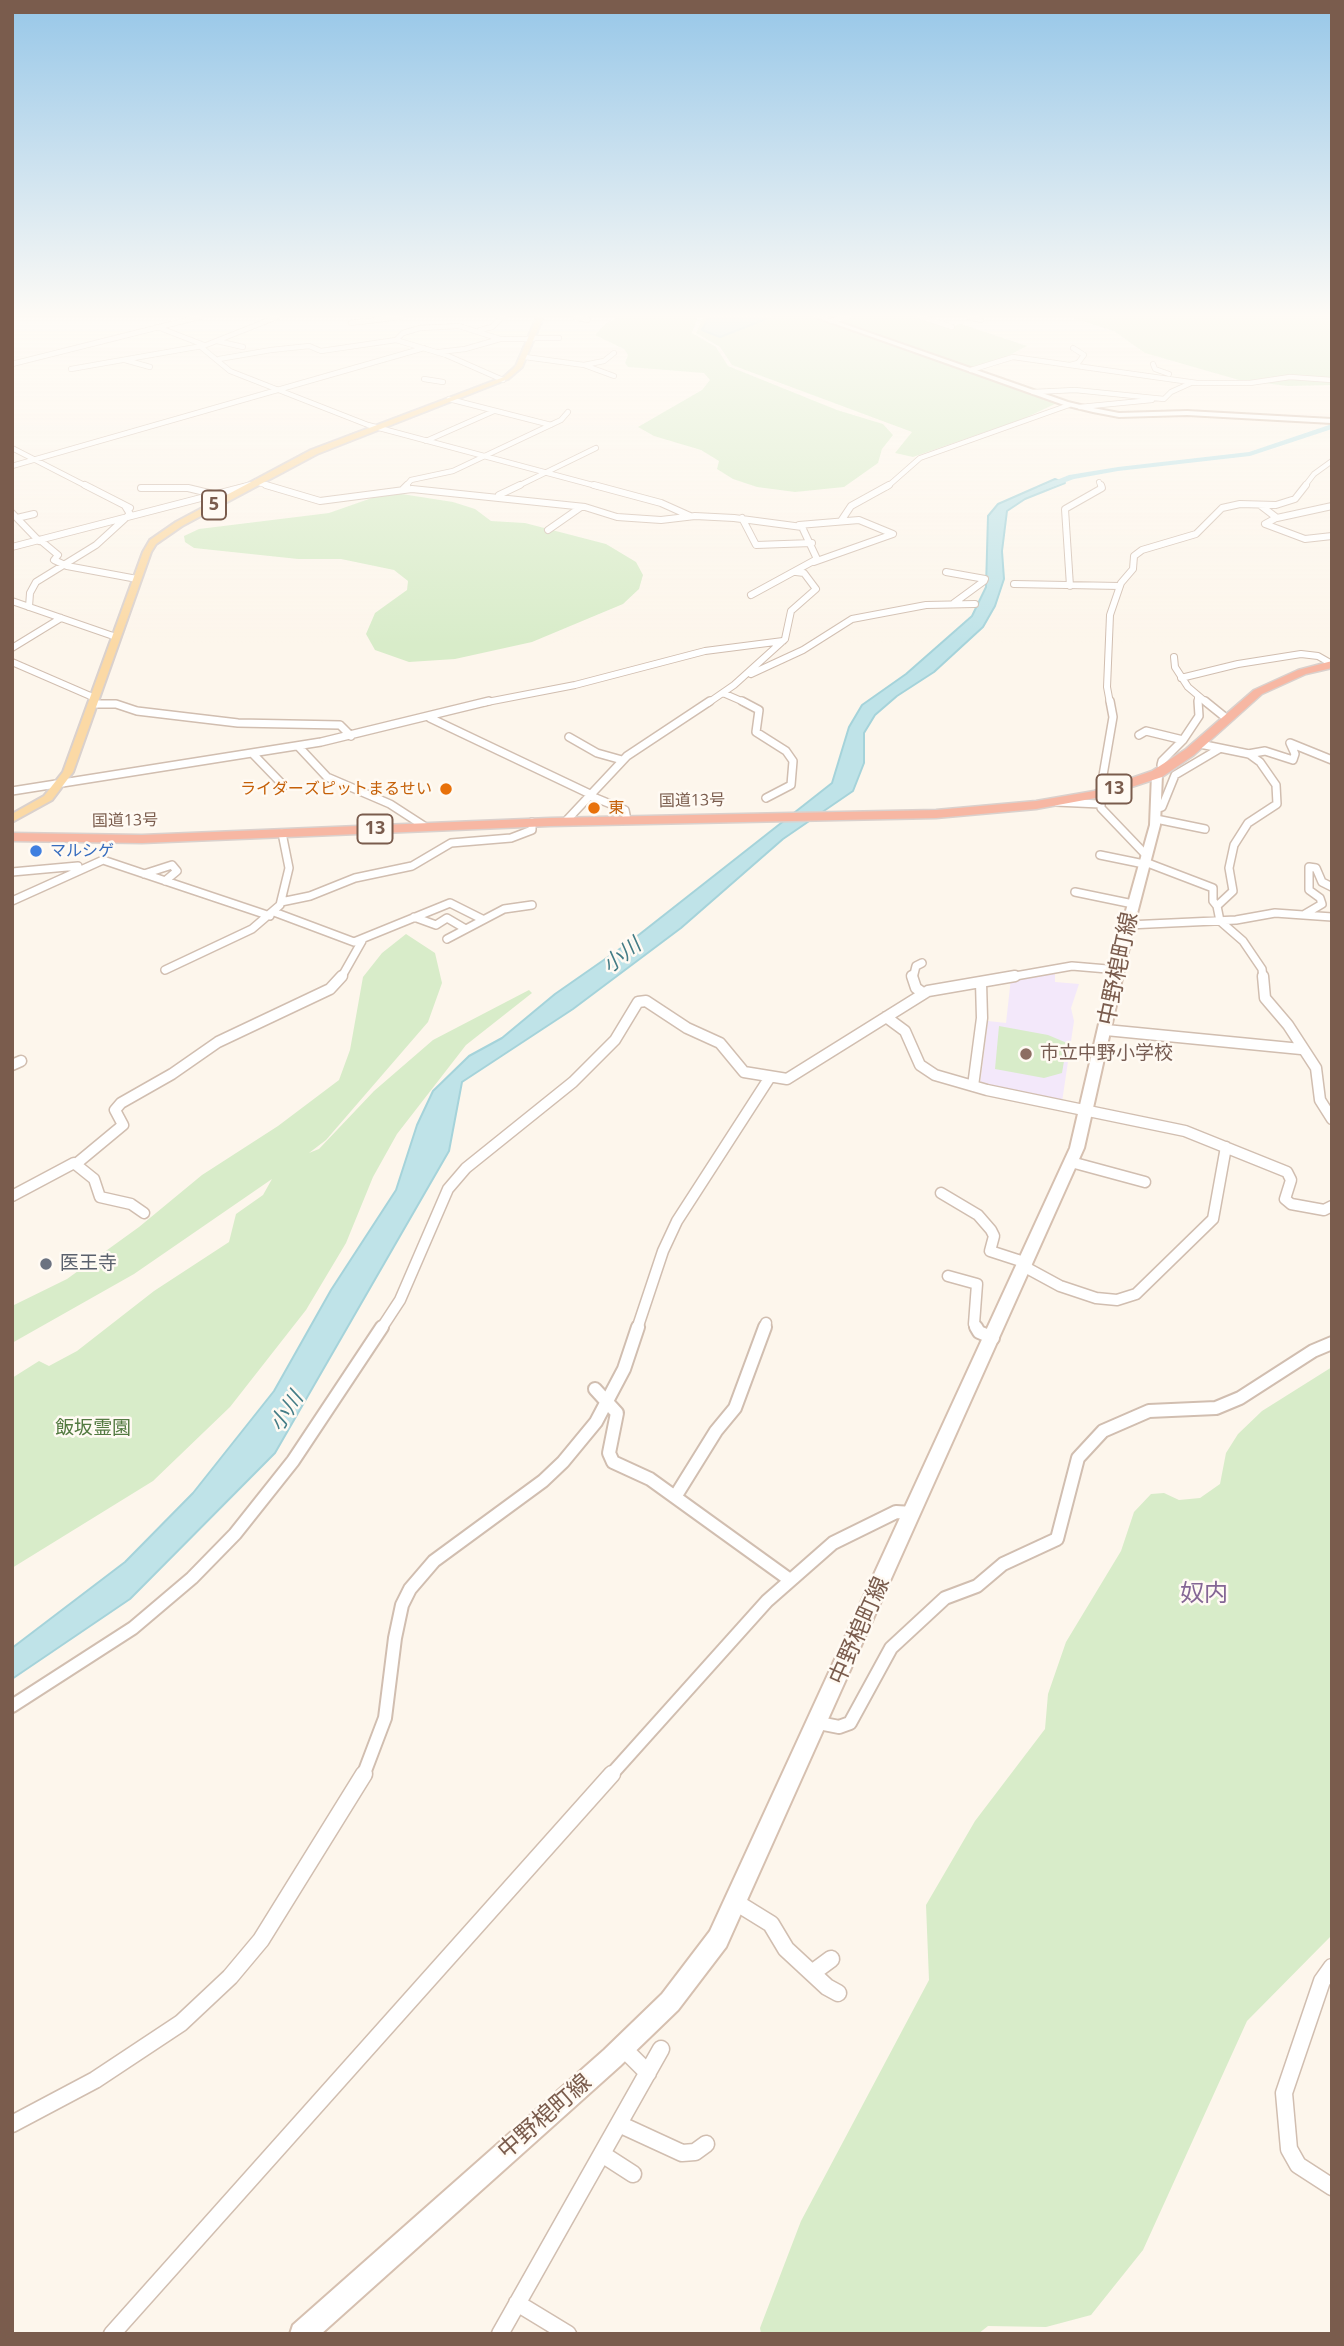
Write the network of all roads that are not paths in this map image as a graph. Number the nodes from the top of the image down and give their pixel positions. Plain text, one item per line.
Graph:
1 (151, 426) edge
2 (459, 426) edge
3 (548, 426) edge
4 (1008, 426) edge
5 (374, 427) joint
6 (426, 441) junction
7 (12, 448) edge
8 (596, 448) dead end
9 (485, 456) junction
10 (34, 460) junction
11 (1332, 461) edge
12 (12, 466) edge
13 (1324, 468) junction
14 (1332, 470) edge
15 (545, 472) junction
16 (1099, 482) dead end
17 (254, 484) junction
18 (141, 488) dead end
19 (402, 489) junction
20 (213, 494) junction
21 (498, 496) junction
22 (1260, 505) junction
23 (1332, 506) edge
24 (581, 507) junction
25 (34, 514) dead end
26 (14, 515) edge
27 (690, 516) junction
28 (127, 518) junction
29 (1276, 518) junction
30 (743, 519) junction
31 (841, 521) junction
32 (799, 525) junction
33 (548, 530) dead end
34 (1332, 536) edge
35 (39, 541) junction
36 (812, 543) junction
37 (12, 547) edge
38 (814, 562) junction
39 (65, 565) junction
40 (796, 572) junction
41 (946, 572) dead end
42 (137, 579) junction
43 (1014, 584) dead end
44 (1070, 586) junction
45 (1120, 586) junction
46 (751, 595) dead end
47 (12, 601) edge
48 (953, 603) junction
49 (975, 604) dead end
50 (29, 607) junction
51 (61, 618) junction
52 (116, 637) junction
53 (783, 642) junction
54 (12, 648) edge
55 (1174, 657) dead end
56 (1330, 661) edge
57 (12, 662) edge
58 (744, 676) junction
59 (1181, 678) junction
60 (723, 693) junction
61 (1198, 697) junction
62 (94, 701) junction
63 (430, 718) junction
64 (1226, 718) junction
65 (1139, 735) dead end
66 (351, 736) junction
67 (569, 737) dead end
68 (1183, 740) junction
69 (1200, 744) junction
70 (298, 746) junction
71 (1219, 749) junction
72 (253, 754) junction
73 (1248, 754) junction
74 (622, 760) junction
75 (1332, 760) edge
76 (1161, 772) junction
77 (61, 784) junction
78 (284, 786) dead end
79 (12, 792) edge
80 (591, 795) junction
81 (1101, 796) junction
82 (766, 798) dead end
83 (1056, 802) junction
84 (1156, 816) junction
85 (12, 819) edge
86 (627, 820) junction
87 (566, 821) junction
88 (532, 822) junction
89 (424, 826) junction
90 (1106, 828) dead end
91 (1121, 830) junction
92 (1203, 830) dead end
93 (282, 833) junction
94 (12, 837) edge
95 (1100, 855) dead end
96 (1145, 861) junction
97 (90, 865) junction
98 (12, 872) edge
99 (144, 874) junction
100 (166, 881) junction
101 (1332, 887) edge
102 (1075, 892) dead end
103 (12, 901) edge
104 (281, 902) junction
105 (1133, 904) junction
106 (532, 905) dead end
107 (1217, 906) junction
108 (272, 914) junction
109 (1305, 914) junction
110 (414, 917) junction
111 (1332, 917) edge
112 (482, 919) junction
113 (1220, 921) junction
114 (1128, 925) junction
115 (464, 928) junction
116 (447, 939) dead end
117 (362, 941) junction
118 (922, 963) dead end
119 (165, 970) dead end
120 (1119, 971) junction
121 (981, 982) junction
122 (923, 993) junction
123 (886, 1017) junction
124 (1106, 1030) junction
125 (1301, 1049) junction
126 (771, 1077) junction
127 (973, 1086) junction
128 (1332, 1097) edge
129 (1320, 1100) junction
130 (1088, 1109) junction
131 (1332, 1119) edge
132 (1226, 1147) junction
133 (1071, 1162) junction
134 (76, 1164) junction
135 (1145, 1182) dead end
136 (941, 1193) dead end
137 (12, 1196) edge
138 (1332, 1206) edge
139 (144, 1213) dead end
140 (1026, 1265) junction
141 (948, 1276) dead end
142 (766, 1323) dead end
143 (993, 1338) junction
144 (1332, 1343) edge
145 (595, 1389) dead end
146 (608, 1403) junction
147 (675, 1497) junction
148 (913, 1513) junction
149 (790, 1580) junction
150 (12, 1706) edge
151 (819, 1723) junction
152 (737, 1903) junction
153 (831, 1959) dead end
154 (1332, 1967) edge
155 (812, 1973) junction
156 (838, 1993) dead end
157 (622, 2048) junction
158 (661, 2049) dead end
159 (648, 2073) junction
160 (12, 2124) edge
161 (619, 2124) junction
162 (706, 2144) dead end
163 (602, 2154) junction
164 (634, 2174) dead end
165 (1332, 2187) edge
166 (517, 2303) junction
167 (112, 2334) edge
168 (302, 2334) edge
169 (500, 2334) edge
170 (568, 2334) edge

1 - 10 street
2 - 6 street
3 - 9 street
4 - 31 street
5 - 6 street
5 - 17 main road, 5
6 - 9 street
7 - 10 street
8 - 15 street
9 - 15 street
9 - 19 street
10 - 12 street
10 - 28 street
11 - 13 street
13 - 14 street
13 - 22 street
15 - 21 street
15 - 27 street
16 - 44 street
17 - 19 street
17 - 20 street
17 - 42 main road, 5
18 - 20 street
19 - 21 street
20 - 28 street
21 - 24 street
22 - 29 street
22 - 45 street
23 - 29 street
24 - 27 street
24 - 33 street
25 - 26 street
26 - 35 street
27 - 30 street
28 - 35 street
28 - 39 street
29 - 34 street
30 - 32 street
30 - 36 street
31 - 32 street
31 - 38 street
32 - 36 street
35 - 37 street
35 - 39 street
36 - 38 street
38 - 40 street
39 - 42 street
39 - 50 street
40 - 46 street
40 - 53 street
41 - 48 street
42 - 52 main road, 5
43 - 44 street
44 - 45 street
45 - 81 street
47 - 50 street
48 - 49 street
48 - 58 street
50 - 51 street
51 - 52 street
51 - 54 street
52 - 62 main road, 5
53 - 58 street
53 - 63 street
55 - 59 street
56 - 59 street
56 - 64 highway, 国道13号 / 13
57 - 62 street
58 - 60 street
59 - 61 street
60 - 74 street
60 - 82 street
61 - 64 street
61 - 68 street
62 - 66 street
62 - 77 main road, 5
63 - 66 street
63 - 80 street
64 - 69 highway, 国道13号 / 13
65 - 68 street
66 - 70 street
67 - 74 street
68 - 76 street
69 - 71 street
69 - 76 highway, 国道13号 / 13
70 - 72 street
70 - 89 street
71 - 73 street
71 - 84 street
72 - 77 street
72 - 78 street
73 - 75 street
73 - 107 street
74 - 80 street
76 - 83 highway, 国道13号 / 13
76 - 84 main road, 中野梍町線
77 - 79 street
77 - 85 main road, 5
80 - 86 street
80 - 87 street
81 - 83 street
81 - 91 street
83 - 86 highway, 国道13号 / 13
84 - 92 street
84 - 96 main road, 中野梍町線
86 - 87 highway, 国道13号 / 13
87 - 88 highway, 国道13号 / 13
88 - 89 highway, 国道13号 / 13
88 - 104 street
89 - 93 highway, 国道13号 / 13
90 - 91 street
91 - 96 street
93 - 94 highway, 国道13号 / 13
93 - 104 street
95 - 96 street
96 - 105 main road, 中野梍町線
96 - 107 street
97 - 98 street
97 - 99 street
97 - 103 street
99 - 100 street
99 - 100 street
100 - 108 street
101 - 109 street
102 - 105 street
104 - 108 street
105 - 114 main road, 中野梍町線
106 - 112 street
107 - 113 street
108 - 117 street
108 - 119 street
109 - 111 street
109 - 113 street
110 - 112 street
110 - 115 street
110 - 117 street
112 - 115 street
113 - 114 street
113 - 125 street
114 - 120 main road, 中野梍町線
115 - 116 street
117 - 134 street
118 - 122 street
120 - 121 street
120 - 124 main road, 中野梍町線
121 - 122 street
121 - 127 street
122 - 123 street
123 - 126 street
123 - 127 street
124 - 125 street
124 - 130 main road, 中野梍町線
125 - 129 street
126 - 146 street
126 - 150 street
127 - 130 street
128 - 129 street
129 - 131 street
130 - 132 street
130 - 133 main road, 中野梍町線
132 - 138 street
132 - 140 street
133 - 135 street
133 - 140 main road, 中野梍町線
134 - 137 street
134 - 139 street
136 - 140 street
140 - 143 main road, 中野梍町線
141 - 143 street
142 - 147 street
143 - 148 main road, 中野梍町線
144 - 151 street
145 - 146 street
146 - 147 street
146 - 160 street
147 - 149 street
148 - 149 street
148 - 151 main road, 中野梍町線
149 - 167 street
151 - 152 main road, 中野梍町線
152 - 155 street
152 - 157 main road, 中野梍町線
153 - 155 street
154 - 165 street
155 - 156 street
157 - 159 street
157 - 168 main road, 中野梍町線
158 - 159 street
159 - 161 street
161 - 162 street
161 - 163 street
163 - 164 street
163 - 166 street
166 - 169 street
166 - 170 street

